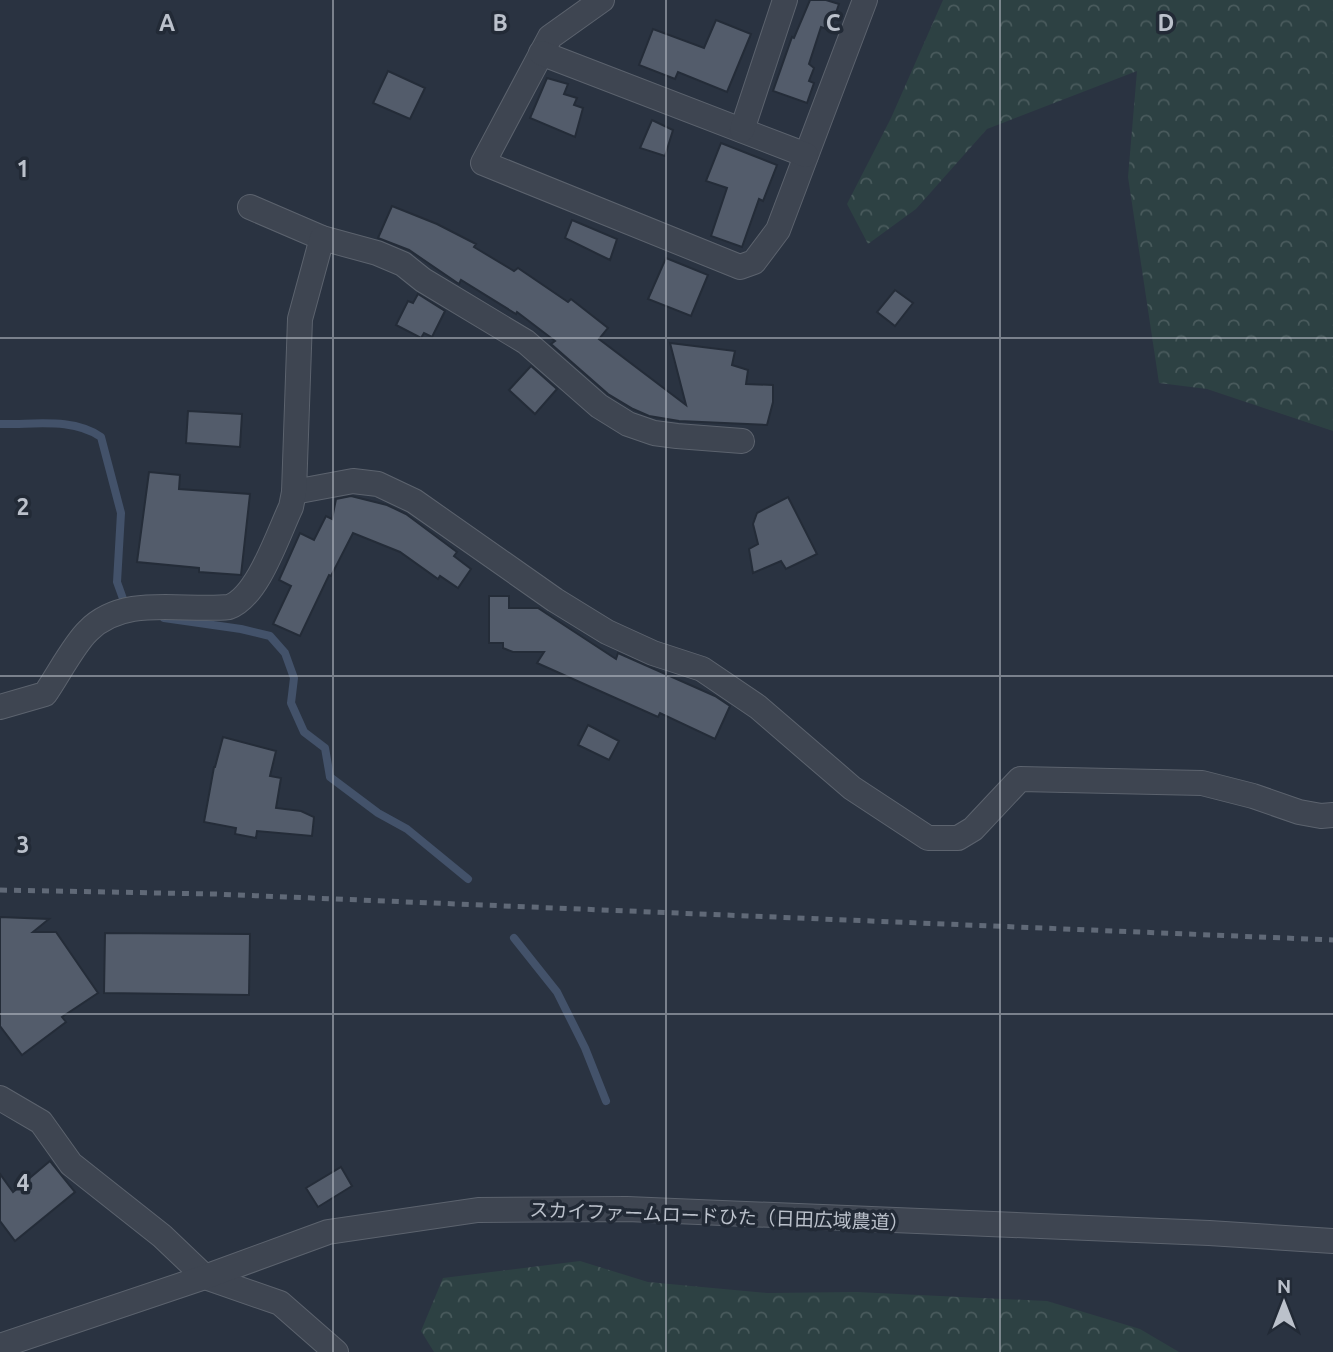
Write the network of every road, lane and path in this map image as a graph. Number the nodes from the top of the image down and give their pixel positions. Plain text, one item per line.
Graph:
1 (602, 0) edge
2 (785, 0) edge
3 (865, 0) edge
4 (541, 53) junction
5 (742, 130) junction
6 (806, 155) junction
7 (250, 207) dead end
8 (322, 238) junction
9 (742, 441) dead end
10 (294, 492) junction
11 (0, 706) edge
12 (1333, 814) edge
13 (0, 1098) edge
14 (1333, 1241) edge
15 (205, 1277) junction
16 (0, 1346) edge
17 (336, 1352) edge

1 - 4 street
2 - 5 street
3 - 6 street
4 - 5 street
4 - 6 street
5 - 6 street
7 - 8 street
8 - 9 street
8 - 10 street
10 - 11 street
10 - 12 street
13 - 15 street
14 - 15 street, スカイファームロードひた（日田広域農道）
15 - 16 street, スカイファームロードひた（日田広域農道）
15 - 17 street

